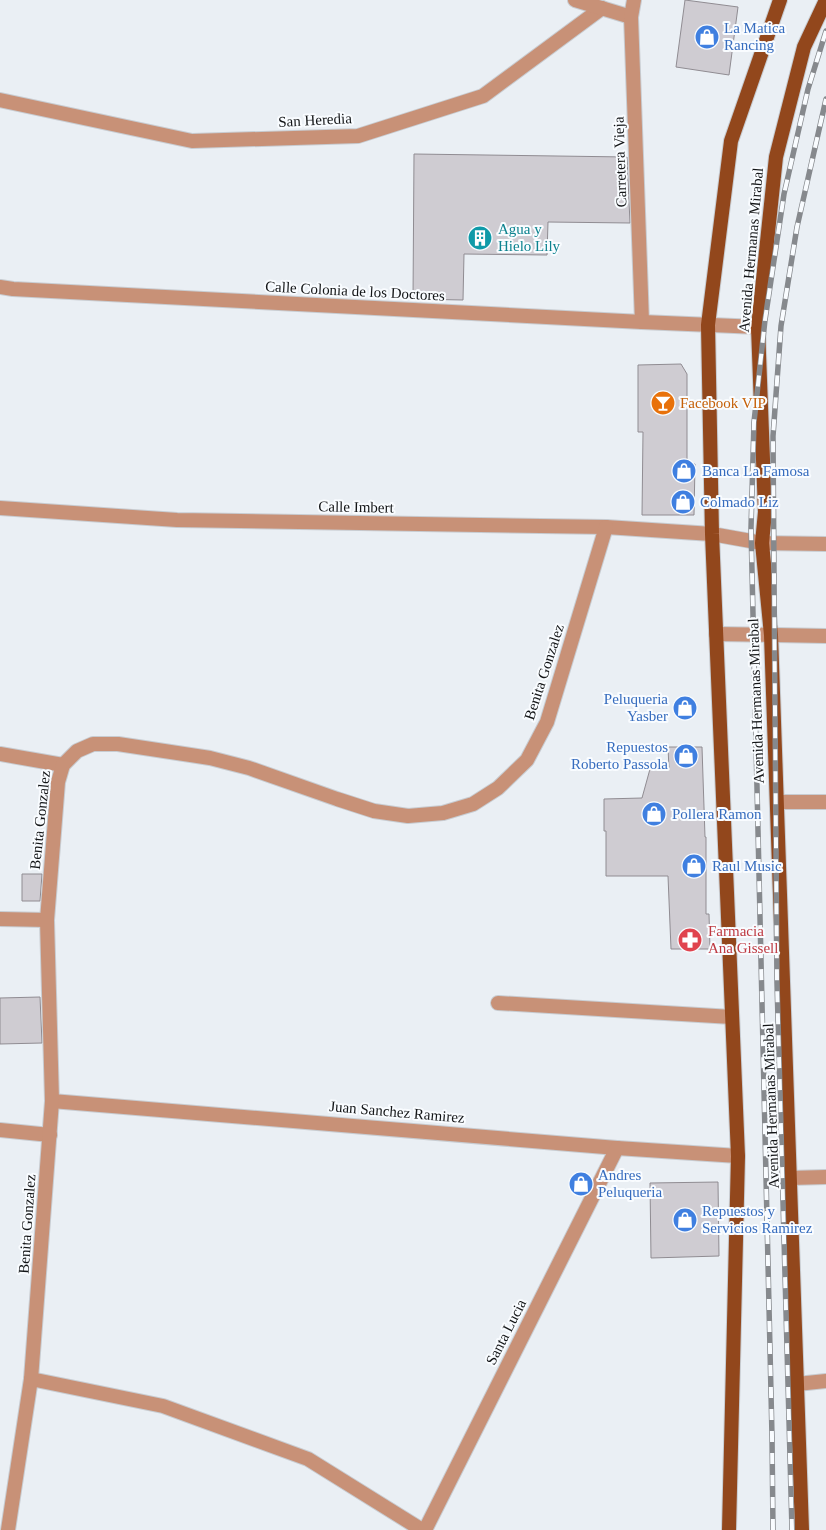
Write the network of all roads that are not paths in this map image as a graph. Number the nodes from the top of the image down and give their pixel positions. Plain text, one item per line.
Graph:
1 (575, 0) edge
2 (634, 0) edge
3 (780, 0) edge
4 (826, 0) edge
5 (602, 8) junction
6 (631, 16) junction
7 (0, 100) edge
8 (0, 287) edge
9 (642, 322) junction
10 (708, 325) junction
11 (758, 327) junction
12 (0, 508) edge
13 (606, 527) junction
14 (712, 534) junction
15 (762, 543) junction
16 (826, 544) edge
17 (716, 634) junction
18 (771, 635) junction
19 (826, 636) edge
20 (0, 754) edge
21 (63, 765) junction
22 (777, 802) junction
23 (826, 802) edge
24 (0, 919) edge
25 (47, 920) junction
26 (498, 1003) dead end
27 (732, 1017) junction
28 (52, 1101) junction
29 (0, 1130) edge
30 (50, 1135) junction
31 (616, 1148) junction
32 (738, 1156) junction
33 (826, 1177) edge
34 (790, 1178) junction
35 (31, 1379) junction
36 (826, 1381) edge
37 (797, 1384) junction
38 (8, 1530) edge
39 (424, 1530) edge
40 (729, 1530) edge
41 (802, 1530) edge

1 - 5 street
2 - 6 street, Carretera Vieja
3 - 10 main road, Avenida Hermanas Mirabal
4 - 11 main road, Avenida Hermanas Mirabal
5 - 6 street
5 - 7 street, San Heredia
6 - 9 street, Carretera Vieja
8 - 9 street, Calle Colonia de los Doctores
9 - 10 street, Calle Colonia de los Doctores
10 - 11 street, Calle Colonia de los Doctores
10 - 14 main road, Avenida Hermanas Mirabal
11 - 15 main road, Avenida Hermanas Mirabal
12 - 13 street, Calle Imbert
13 - 14 street, Calle Imbert
13 - 21 street, Benita Gonzalez
14 - 15 street, Calle Imbert
14 - 17 main road, Avenida Hermanas Mirabal
15 - 16 street, Calle Imbert
15 - 18 main road, Avenida Hermanas Mirabal
17 - 18 street
17 - 27 main road, Avenida Hermanas Mirabal
18 - 19 street
18 - 22 main road, Avenida Hermanas Mirabal
20 - 21 street
21 - 25 street, Benita Gonzalez
22 - 23 street
22 - 34 main road, Avenida Hermanas Mirabal
24 - 25 street
25 - 28 street, Benita Gonzalez
26 - 27 street
27 - 32 main road, Avenida Hermanas Mirabal
28 - 30 street, Benita Gonzalez
28 - 31 street, Juan Sanchez Ramirez
29 - 30 street
30 - 35 street, Benita Gonzalez
31 - 32 street, Juan Sanchez Ramirez
31 - 39 street, Santa Lucia
32 - 40 main road, Avenida Hermanas Mirabal
33 - 34 street
34 - 37 main road, Avenida Hermanas Mirabal
35 - 38 street, Benita Gonzalez
35 - 39 street
36 - 37 street
37 - 41 main road, Avenida Hermanas Mirabal

